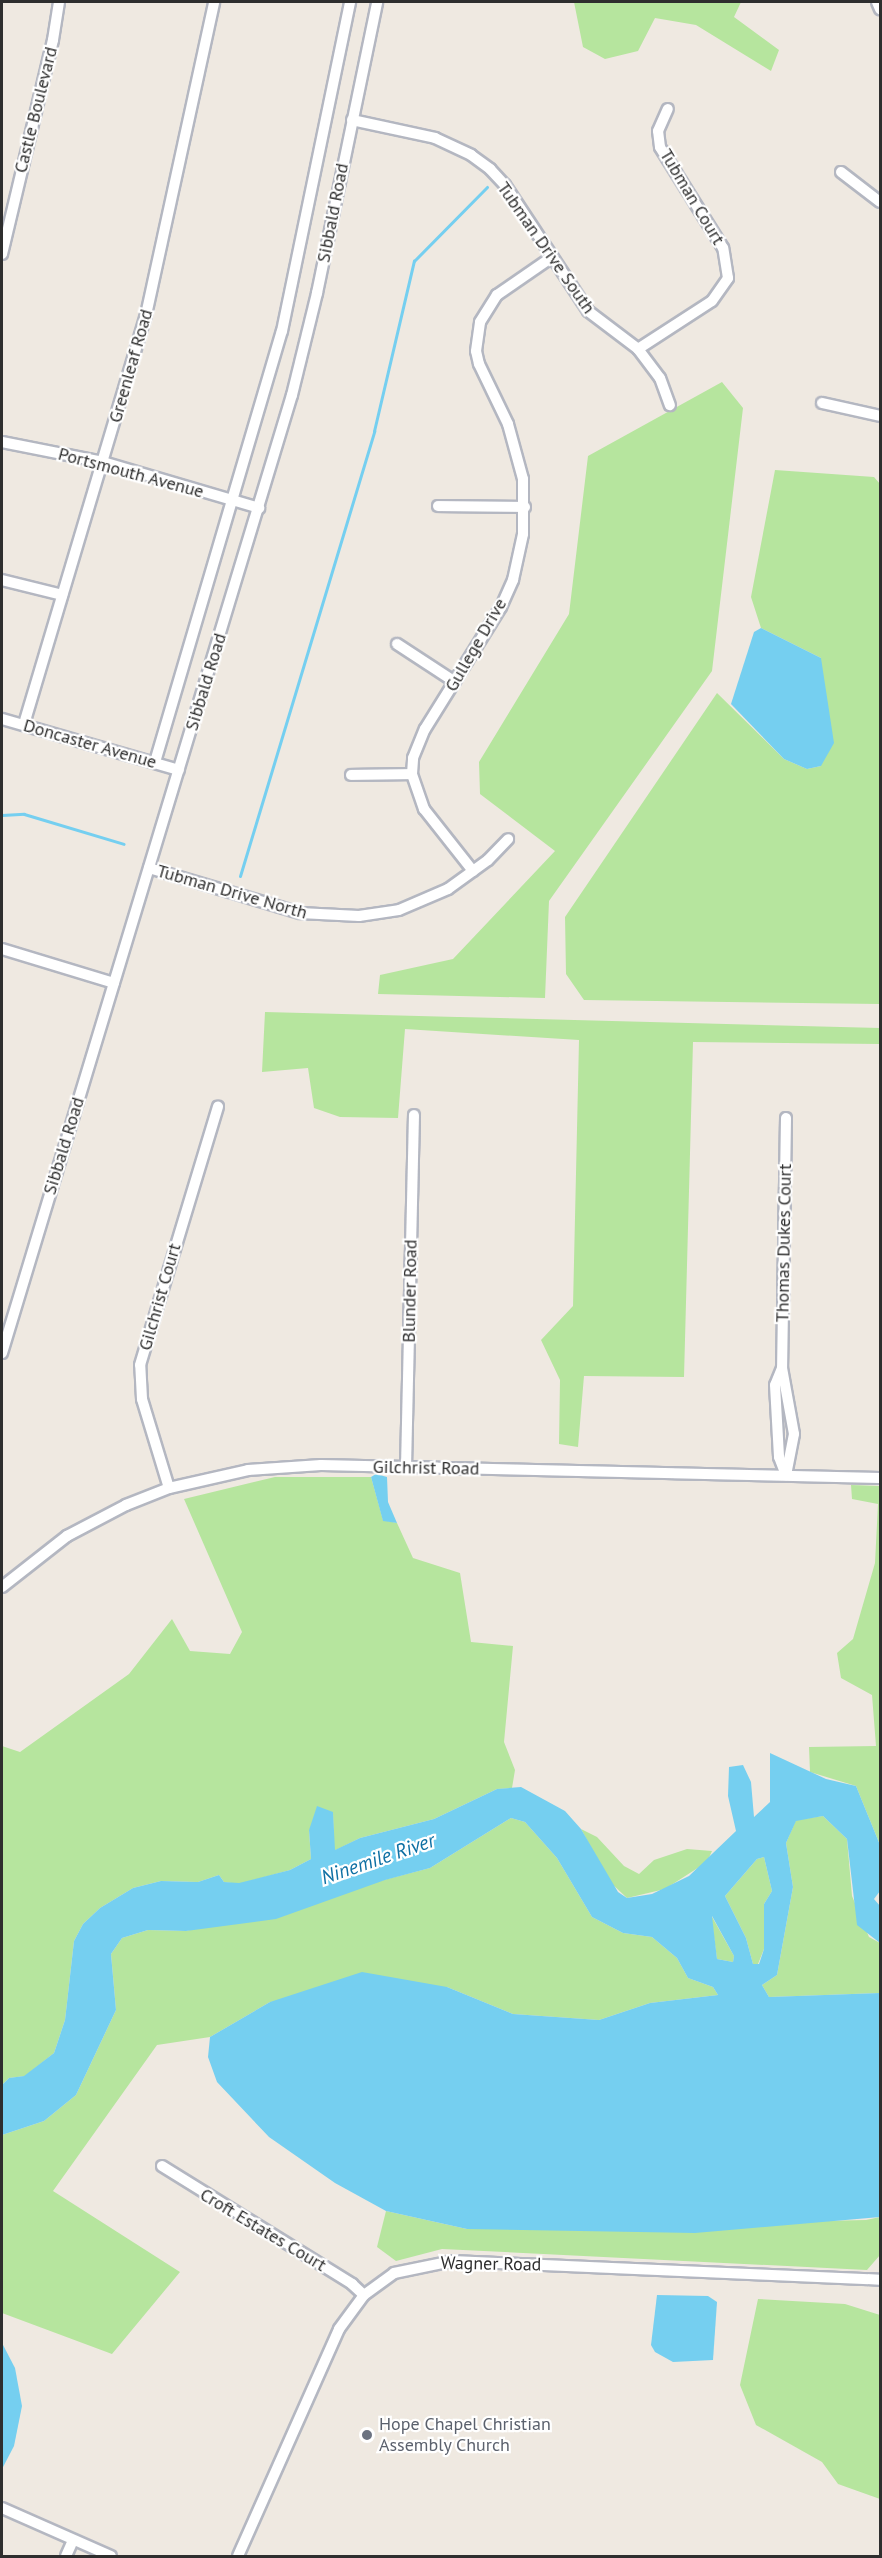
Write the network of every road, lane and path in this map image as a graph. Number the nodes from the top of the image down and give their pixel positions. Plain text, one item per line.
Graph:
1 (59, 2) edge
2 (214, 2) edge
3 (350, 2) edge
4 (377, 2) edge
5 (878, 2) edge
6 (880, 9) edge
7 (668, 110) dead end
8 (352, 120) junction
9 (841, 172) dead end
10 (880, 201) edge
11 (2, 254) edge
12 (552, 257) junction
13 (638, 349) junction
14 (822, 403) dead end
15 (670, 405) dead end
16 (880, 416) edge
17 (2, 442) edge
18 (103, 462) junction
19 (233, 501) junction
20 (438, 506) dead end
21 (525, 507) junction
22 (259, 508) junction
23 (2, 580) edge
24 (62, 595) junction
25 (397, 644) dead end
26 (455, 682) junction
27 (2, 719) edge
28 (24, 724) junction
29 (155, 762) junction
30 (179, 770) junction
31 (412, 774) junction
32 (351, 775) dead end
33 (508, 839) dead end
34 (149, 868) junction
35 (473, 871) junction
36 (2, 949) edge
37 (114, 983) junction
38 (218, 1107) dead end
39 (414, 1115) dead end
40 (786, 1118) dead end
41 (2, 1353) edge
42 (782, 1368) junction
43 (406, 1467) junction
44 (786, 1475) junction
45 (880, 1478) edge
46 (169, 1488) junction
47 (2, 1587) edge
48 (162, 2166) dead end
49 (880, 2280) edge
50 (364, 2295) junction
51 (2, 2508) edge
52 (73, 2540) junction
53 (66, 2556) edge
54 (111, 2556) edge
55 (238, 2556) edge

1 - 11 street, Castle Boulevard
2 - 18 street, Greenleaf Road
3 - 19 street
4 - 8 street, Sibbald Road
5 - 6 street
7 - 13 street, Tubman Court
8 - 12 street, Tubman Drive South
8 - 22 street, Sibbald Road
9 - 10 street
12 - 13 street, Tubman Drive South
12 - 21 street, Gullege Drive
13 - 15 street, Tubman Drive South
14 - 16 street
17 - 18 street, Portsmouth Avenue
18 - 19 street, Portsmouth Avenue
18 - 24 street, Greenleaf Road
19 - 22 street, Portsmouth Avenue
19 - 29 street
20 - 21 street
21 - 26 street, Gullege Drive
22 - 30 street, Sibbald Road
23 - 24 street
24 - 28 street, Greenleaf Road
25 - 26 street
26 - 31 street, Gullege Drive
27 - 28 street, Doncaster Avenue
28 - 29 street, Doncaster Avenue
29 - 30 street, Doncaster Avenue
30 - 34 street, Sibbald Road
31 - 32 street
31 - 35 street, Gullege Drive
33 - 35 street, Tubman Drive North
34 - 35 street, Tubman Drive North
34 - 37 street, Sibbald Road
36 - 37 street
37 - 41 street, Sibbald Road
38 - 46 street, Gilchrist Court
39 - 43 street, Blunder Road
40 - 42 street, Thomas Dukes Court
42 - 44 street, Thomas Dukes Court
42 - 44 street, Thomas Dukes Court
43 - 44 street, Gilchrist Road
43 - 46 street, Gilchrist Road
44 - 45 street, Gilchrist Road
46 - 47 street, Gilchrist Road
48 - 50 street, Croft Estates Court
49 - 50 street, Wagner Road
50 - 55 street, Wagner Road
51 - 52 street
52 - 53 street
52 - 54 street

